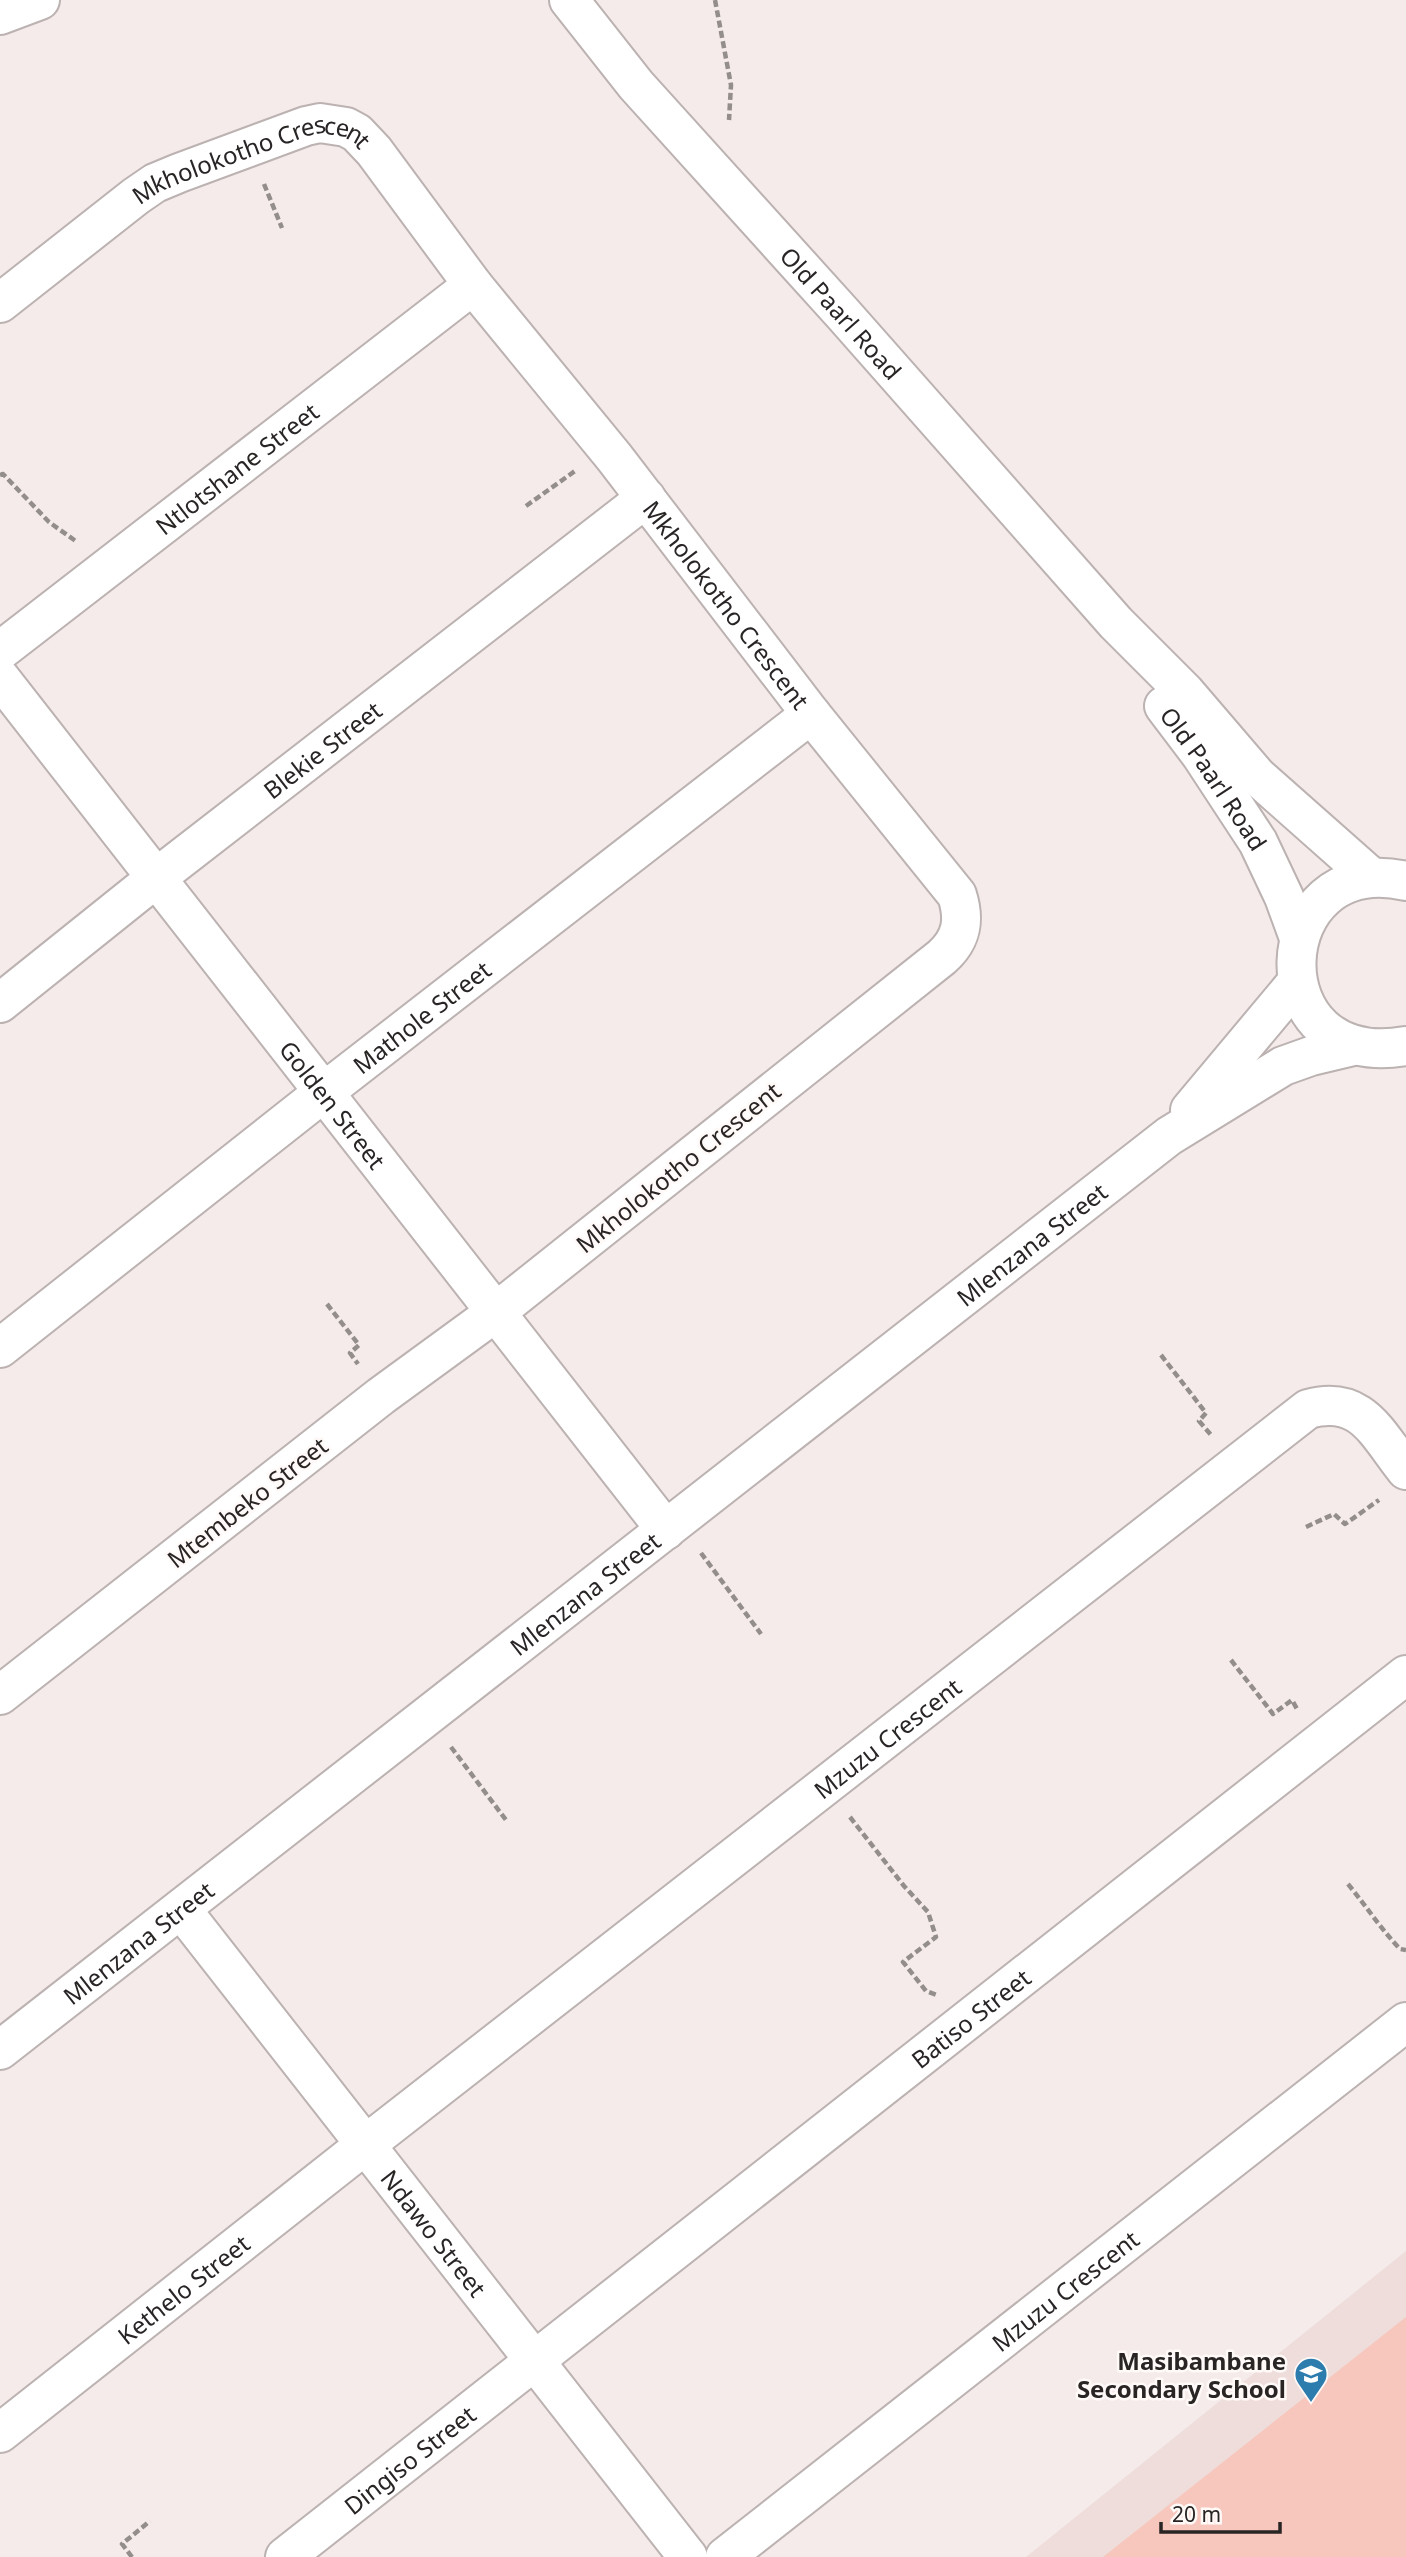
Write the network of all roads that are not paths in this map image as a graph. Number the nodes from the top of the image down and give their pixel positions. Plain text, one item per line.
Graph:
1 (40, 0) edge
2 (569, 0) edge
3 (0, 15) edge
4 (474, 285) junction
5 (0, 303) edge
6 (646, 498) junction
7 (1116, 623) junction
8 (0, 651) edge
9 (0, 678) edge
10 (811, 714) junction
11 (156, 878) junction
12 (1389, 879) edge
13 (1298, 938) junction
14 (1297, 982) junction
15 (0, 1003) edge
16 (1387, 1052) edge
17 (324, 1092) junction
18 (1169, 1136) junction
19 (495, 1312) junction
20 (0, 1348) edge
21 (1396, 1483) edge
22 (678, 1521) junction
23 (1406, 1675) edge
24 (0, 1695) edge
25 (181, 1909) junction
26 (1406, 2022) edge
27 (0, 2050) edge
28 (365, 2145) junction
29 (534, 2361) junction
30 (0, 2433) edge
31 (285, 2557) edge
32 (688, 2557) edge
33 (725, 2557) edge

1 - 3 street
2 - 7 street, Old Paarl Road
4 - 5 street, Mkholokotho Crescent
4 - 6 street, Mkholokotho Crescent
4 - 8 street, Ntlotshane Street
6 - 10 street, Mkholokotho Crescent
6 - 11 street, Blekie Street
7 - 12 street, Old Paarl Road
7 - 13 street, Old Paarl Road
9 - 11 street, Golden Street
10 - 17 street, Mathole Street
10 - 19 street, Mkholokotho Crescent
11 - 15 street, Blekie Street
11 - 17 street, Golden Street
12 - 13 street, Old Paarl Road
13 - 14 street, Old Paarl Road
14 - 16 street, Old Paarl Road
14 - 18 street, Mlenzana Street
16 - 18 street, Mlenzana Street
17 - 19 street, Golden Street
17 - 20 street, Mathole Street
18 - 22 street, Mlenzana Street
19 - 22 street, Golden Street
19 - 24 street, Mtembeko Street
21 - 28 street, Mzuzu Crescent
22 - 25 street, Mlenzana Street
23 - 29 street, Batiso Street
25 - 27 street, Mlenzana Street
25 - 28 street, Ndawo Street
26 - 33 street, Mzuzu Crescent
28 - 29 street, Ndawo Street
28 - 30 street, Kethelo Street
29 - 31 street, Dingiso Street
29 - 32 street, Ndawo Street

